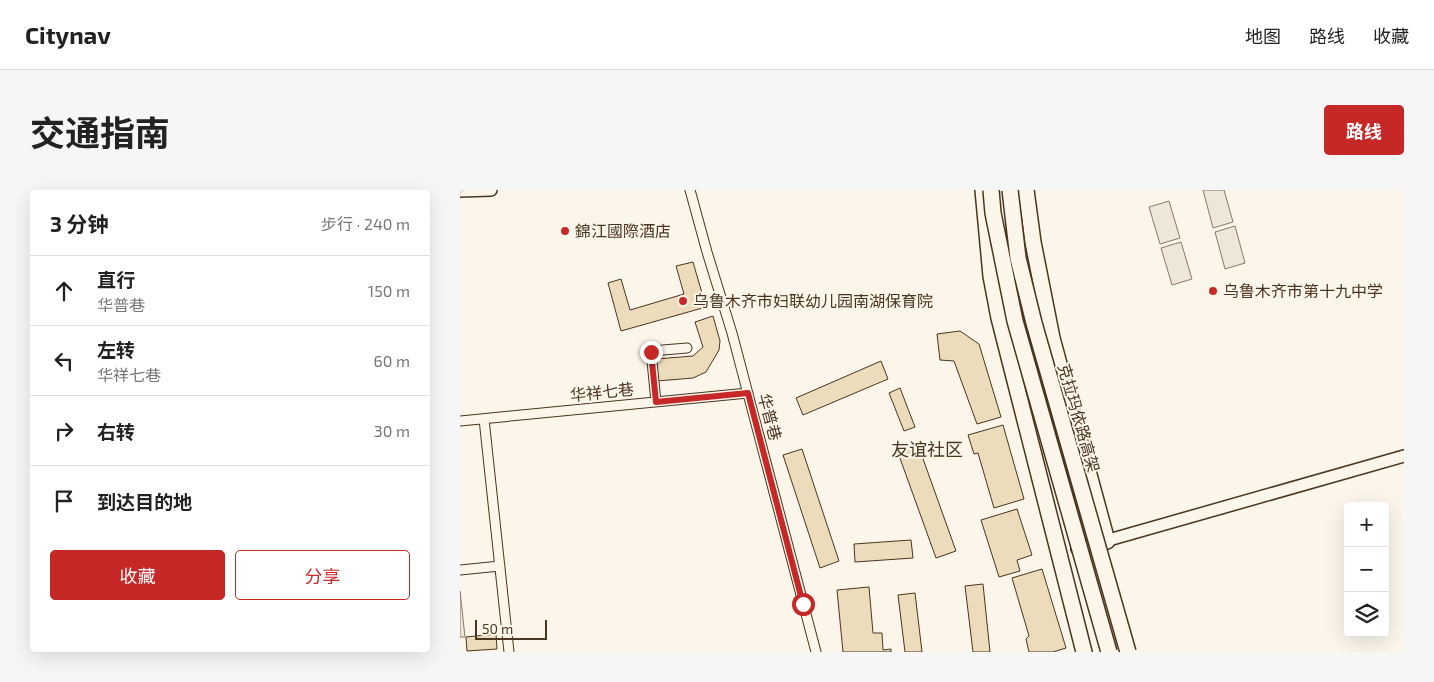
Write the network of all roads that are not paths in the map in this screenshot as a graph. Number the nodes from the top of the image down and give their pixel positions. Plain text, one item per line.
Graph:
1 (491, 190) edge
2 (690, 190) edge
3 (983, 190) edge
4 (991, 190) edge
5 (1010, 190) edge
6 (1026, 190) edge
7 (460, 191) edge
8 (687, 348) dead end
9 (748, 393) junction
10 (656, 402) junction
11 (484, 419) junction
12 (460, 421) edge
13 (1404, 456) edge
14 (1107, 540) junction
15 (1077, 549) dead end
16 (500, 566) junction
17 (460, 570) edge
18 (509, 652) edge
19 (816, 652) edge
20 (1084, 652) edge
21 (1109, 652) edge
22 (1128, 652) edge

1 - 7 street
2 - 9 street, 华普巷
3 - 20 highway
4 - 21 highway, bridge
5 - 22 highway, 克拉玛依路高架, bridge
6 - 14 highway
8 - 10 street
9 - 10 street, 华祥七巷
9 - 19 street, 华普巷
10 - 11 street, 华祥七巷
11 - 12 street, 华祥七巷
11 - 16 street
13 - 14 street
14 - 15 street
16 - 17 street
16 - 18 street

